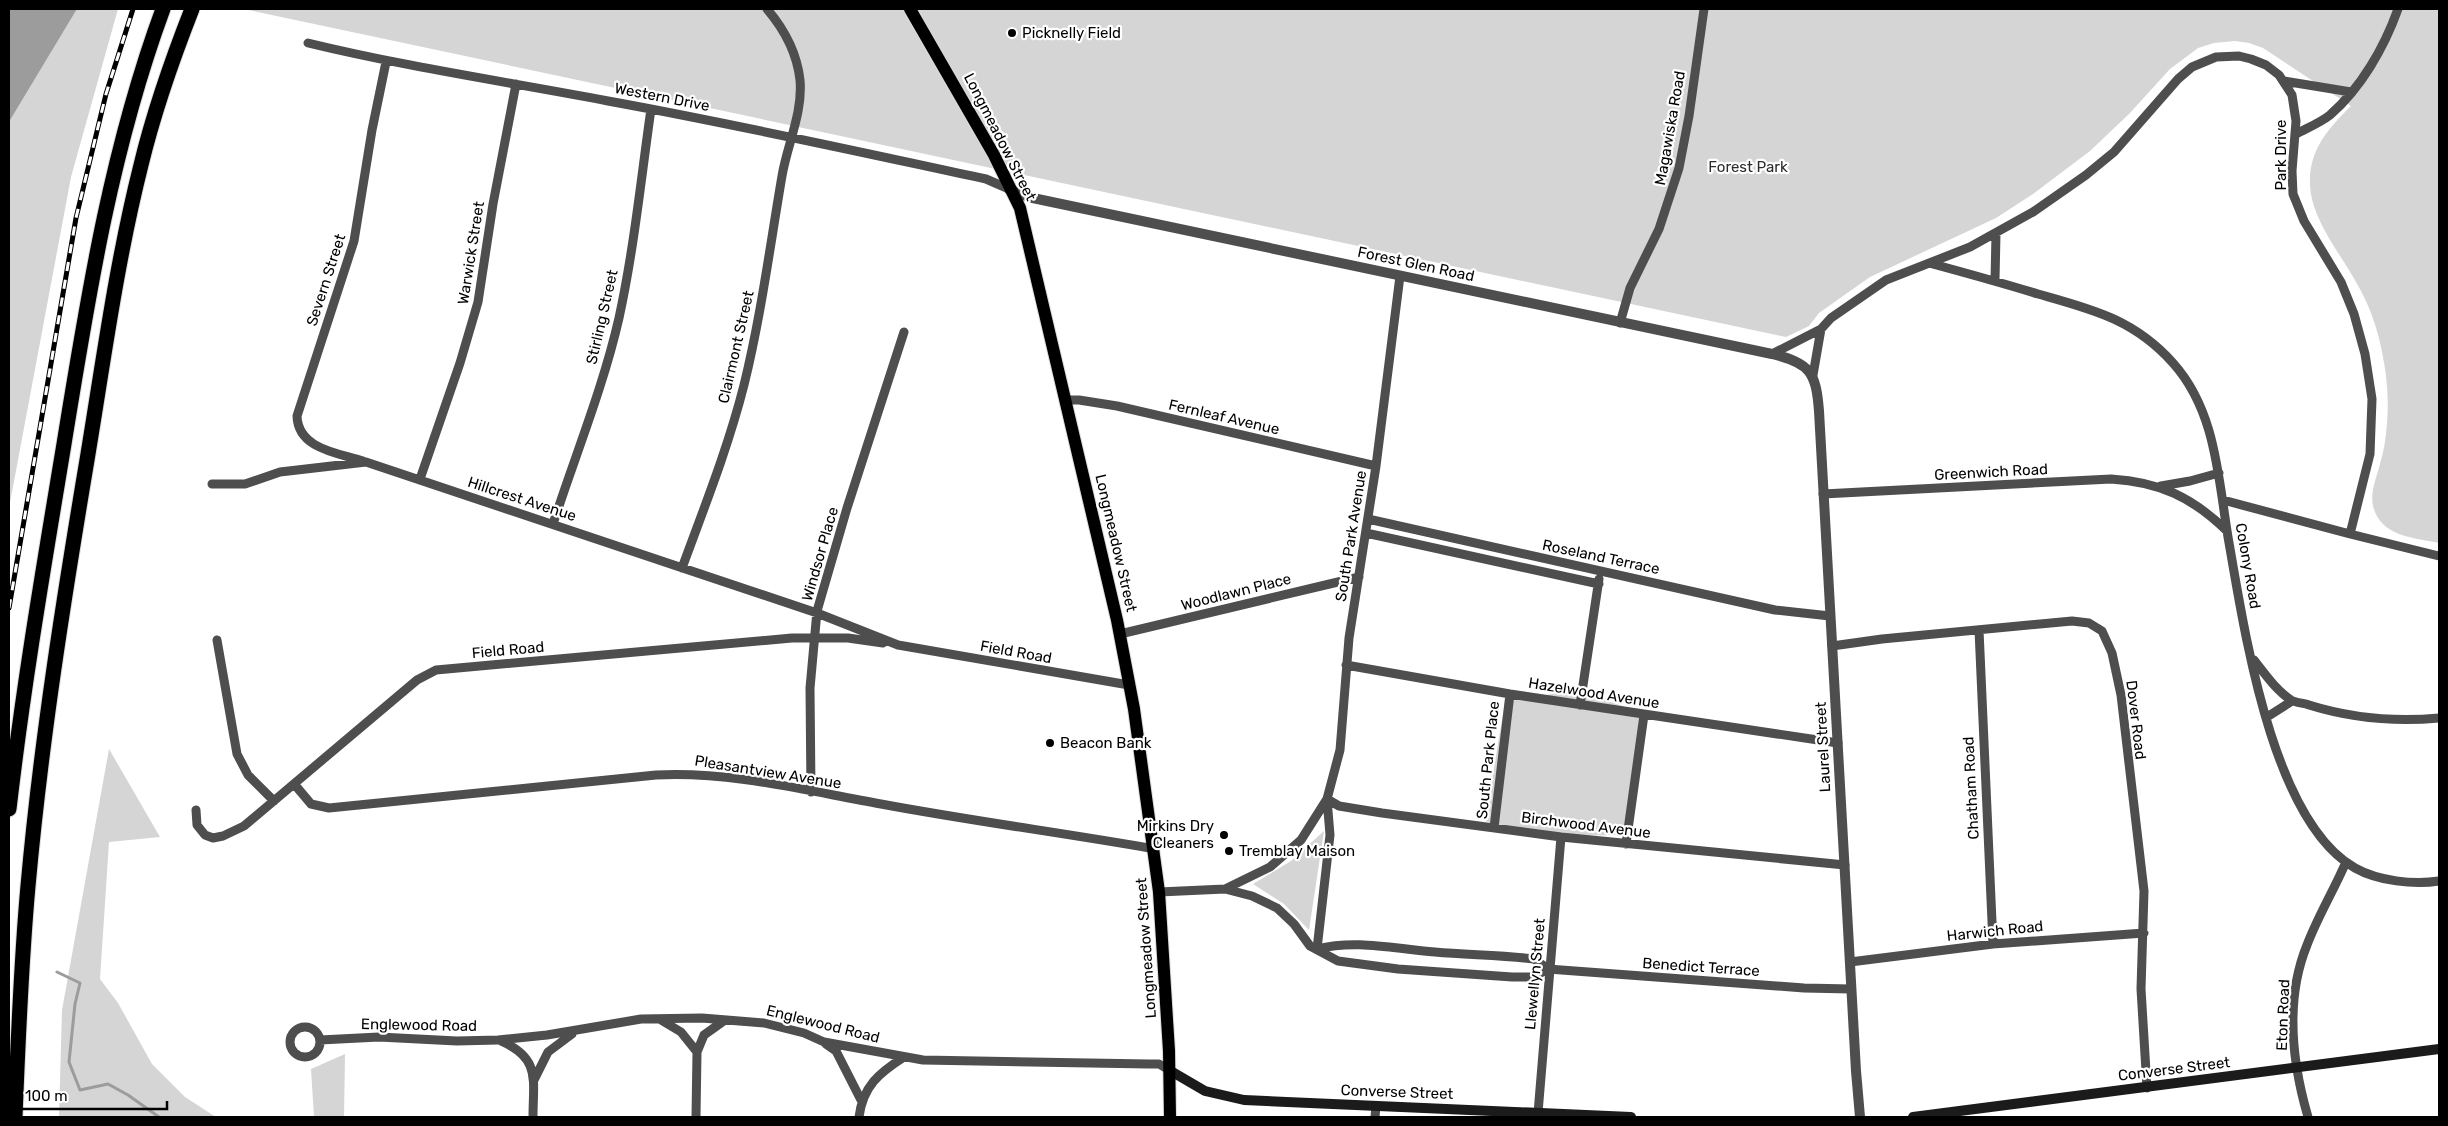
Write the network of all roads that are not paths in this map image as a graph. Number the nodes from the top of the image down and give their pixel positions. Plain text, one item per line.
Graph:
1 (163, 9) edge
2 (192, 9) edge
3 (767, 9) edge
4 (910, 9) edge
5 (1704, 9) edge
6 (2398, 9) edge
7 (308, 43) dead end
8 (386, 62) junction
9 (2284, 81) junction
10 (516, 84) junction
11 (2351, 92) junction
12 (651, 109) junction
13 (2296, 134) junction
14 (791, 137) junction
15 (1010, 189) junction
16 (1996, 234) junction
17 (1929, 263) junction
18 (1400, 276) junction
19 (1995, 280) junction
20 (1620, 323) junction
21 (1821, 328) junction
22 (904, 332) dead end
23 (1772, 354) junction
24 (1813, 375) junction
25 (1066, 400) junction
26 (366, 462) junction
27 (1376, 466) junction
28 (2219, 473) junction
29 (420, 479) junction
30 (212, 484) dead end
31 (2159, 486) junction
32 (1823, 494) junction
33 (2223, 500) junction
34 (1368, 518) junction
35 (553, 524) junction
36 (2227, 530) junction
37 (1366, 533) junction
38 (2350, 534) junction
39 (2439, 556) edge
40 (682, 568) junction
41 (1600, 572) junction
42 (1359, 577) junction
43 (1598, 584) junction
44 (817, 613) junction
45 (1830, 616) junction
46 (1978, 630) junction
47 (1120, 634) junction
48 (814, 639) junction
49 (217, 640) dead end
50 (898, 646) junction
51 (1832, 646) junction
52 (2252, 658) junction
53 (1346, 665) junction
54 (1129, 685) junction
55 (1510, 694) junction
56 (2292, 701) junction
57 (1580, 705) junction
58 (1644, 715) junction
59 (2267, 717) junction
60 (2439, 718) edge
61 (1838, 744) junction
62 (295, 785) junction
63 (811, 792) junction
64 (1327, 799) junction
65 (274, 802) junction
66 (9, 809) edge
67 (196, 810) dead end
68 (1494, 828) junction
69 (1561, 837) junction
70 (1626, 844) junction
71 (1155, 849) junction
72 (2346, 862) junction
73 (1844, 865) junction
74 (2439, 881) edge
75 (1225, 889) junction
76 (1159, 892) junction
77 (2144, 933) junction
78 (1993, 944) junction
79 (1317, 949) junction
80 (1850, 962) junction
81 (1548, 969) junction
82 (1851, 989) junction
83 (658, 1019) junction
84 (727, 1019) junction
85 (579, 1029) junction
86 (320, 1040) dead end
87 (498, 1040) junction
88 (824, 1042) junction
89 (2439, 1050) edge
90 (697, 1052) junction
91 (904, 1057) junction
92 (2297, 1068) junction
93 (1169, 1070) junction
94 (533, 1080) junction
95 (2147, 1088) junction
96 (861, 1100) junction
97 (1376, 1106) junction
98 (1538, 1113) junction
99 (1510, 1114) edge
100 (15, 1117) edge
101 (533, 1117) edge
102 (696, 1117) edge
103 (859, 1117) edge
104 (1170, 1117) edge
105 (1375, 1117) edge
106 (1631, 1117) edge
107 (1860, 1117) edge
108 (1913, 1117) edge
109 (2308, 1117) edge

1 - 66 highway
2 - 100 highway
3 - 14 street, Clairmont Street
4 - 15 main road, Longmeadow Street
5 - 20 street, Magawiska Road
6 - 11 street
7 - 8 street, Western Drive
8 - 10 street, Western Drive
8 - 26 street, Severn Street
9 - 11 street
9 - 13 street, Park Drive
9 - 16 street
10 - 12 street, Western Drive
10 - 29 street, Warwick Street
11 - 13 street
12 - 14 street, Western Drive
12 - 35 street, Stirling Street
13 - 38 street, Park Drive
14 - 15 street, Western Drive
14 - 40 street, Clairmont Street
15 - 18 street, Forest Glen Road
15 - 25 main road, Longmeadow Street
16 - 17 street
16 - 19 street
17 - 19 street, Colony Road
17 - 21 street
18 - 20 street, Forest Glen Road
18 - 27 street, South Park Avenue
19 - 28 street, Colony Road
20 - 23 street, Forest Glen Road
21 - 23 street
21 - 24 street
22 - 44 street, Windsor Place
23 - 24 street, Forest Glen Road
24 - 32 street, Laurel Street
25 - 27 street, Fernleaf Avenue
25 - 47 main road, Longmeadow Street
26 - 29 street, Hillcrest Avenue
26 - 30 street, Hillcrest Avenue
27 - 34 street, South Park Avenue
28 - 31 street, Greenwich Road
28 - 33 street, Colony Road
29 - 35 street, Hillcrest Avenue
31 - 32 street, Greenwich Road
31 - 36 street, Greenwich Road
32 - 45 street, Laurel Street
33 - 36 street, Colony Road
33 - 38 street
34 - 37 street, South Park Avenue
34 - 41 street, Roseland Terrace
35 - 40 street, Hillcrest Avenue
36 - 52 street, Colony Road
37 - 42 street, South Park Avenue
37 - 43 street
38 - 39 street
40 - 44 street, Hillcrest Avenue
41 - 43 street
41 - 45 street, Roseland Terrace
42 - 47 street, Woodlawn Place
42 - 53 street, South Park Avenue
43 - 57 street
44 - 48 street, Windsor Place
44 - 50 street, Field Road
45 - 51 street, Laurel Street
46 - 51 street, Dover Road
46 - 77 street, Dover Road
46 - 78 street, Chatham Road
47 - 54 main road, Longmeadow Street
48 - 50 street, Field Road
48 - 62 street, Field Road
48 - 63 street, Windsor Place
49 - 65 street
50 - 54 street, Field Road
51 - 61 street, Laurel Street
52 - 56 street
52 - 59 street, Colony Road
53 - 55 street, Hazelwood Avenue
53 - 64 street, South Park Avenue
54 - 71 main road, Longmeadow Street
55 - 57 street, Hazelwood Avenue
55 - 68 street, South Park Place
56 - 59 street
56 - 60 street
57 - 58 street, Hazelwood Avenue
58 - 61 street, Hazelwood Avenue
58 - 70 street
59 - 72 street, Colony Road
61 - 73 street, Laurel Street
62 - 63 street, Pleasantview Avenue
62 - 65 street, Field Road
63 - 71 street, Pleasantview Avenue
64 - 68 street, Birchwood Avenue
64 - 75 street, South Park Avenue
64 - 79 street, South Park Avenue
65 - 67 street, Field Road
68 - 69 street, Birchwood Avenue
69 - 70 street, Birchwood Avenue
69 - 81 street, Llewellyn Street
70 - 73 street, Birchwood Avenue
71 - 76 main road, Longmeadow Street
72 - 74 street, Colony Road
72 - 92 street, Eton Road
73 - 80 street, Laurel Street
75 - 76 street, South Park Avenue
75 - 79 street, Benedict Terrace
76 - 93 main road, Longmeadow Street
77 - 78 street, Harwich Road
77 - 95 street, Dover Road
78 - 80 street, Harwich Road
79 - 81 street, Benedict Terrace
79 - 81 street, Benedict Terrace
80 - 82 street, Laurel Street
81 - 82 street, Benedict Terrace
81 - 98 street, Llewellyn Street
82 - 107 street, Laurel Street
83 - 84 street, Englewood Road
83 - 85 street, Englewood Road
83 - 90 street
84 - 88 street, Englewood Road
84 - 90 street
85 - 87 street, Englewood Road
85 - 94 street
86 - 87 street, Englewood Road
87 - 94 street
88 - 91 street, Englewood Road
88 - 96 street
89 - 92 main road, Converse Street
90 - 102 street
91 - 93 street, Englewood Road
91 - 96 street
92 - 95 main road, Converse Street
92 - 109 street, Eton Road
93 - 97 main road, Converse Street
93 - 104 main road, Longmeadow Street
94 - 101 street
95 - 108 main road, Converse Street
96 - 103 street
97 - 99 main road, Converse Street
97 - 105 street
98 - 99 main road, Converse Street
98 - 106 main road, Converse Street

